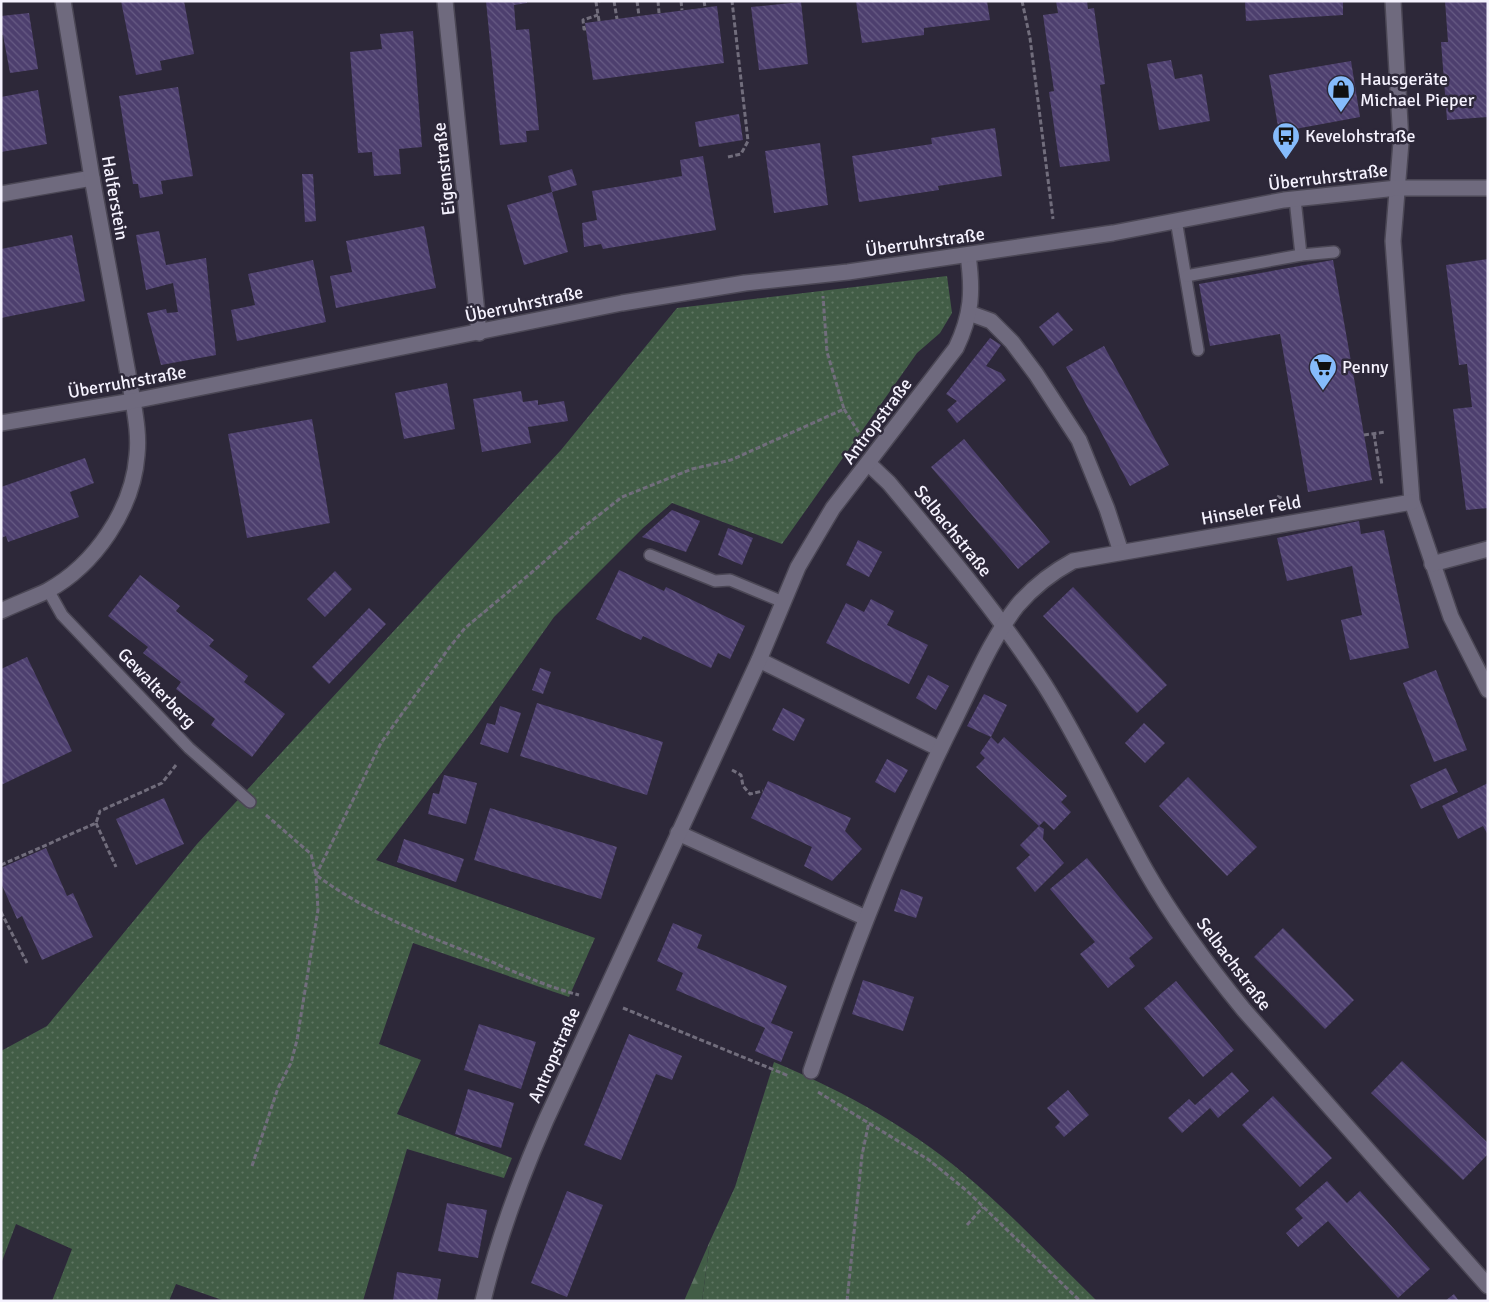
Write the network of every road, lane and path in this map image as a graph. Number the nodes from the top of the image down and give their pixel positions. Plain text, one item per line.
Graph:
1 (63, 1) edge
2 (445, 1) edge
3 (600, 1) edge
4 (614, 1) edge
5 (637, 1) edge
6 (658, 1) edge
7 (681, 1) edge
8 (704, 1) edge
9 (732, 1) edge
10 (1022, 1) edge
11 (1393, 1) edge
12 (705, 7) dead end
13 (682, 10) dead end
14 (659, 13) dead end
15 (598, 15) junction
16 (639, 16) dead end
17 (617, 19) dead end
18 (599, 21) dead end
19 (586, 30) dead end
20 (728, 157) dead end
21 (92, 178) junction
22 (1397, 188) junction
23 (1488, 188) edge
24 (1, 194) edge
25 (1295, 199) junction
26 (1176, 220) junction
27 (1057, 242) junction
28 (1334, 252) dead end
29 (968, 255) junction
30 (1301, 255) junction
31 (822, 276) junction
32 (1186, 276) junction
33 (969, 313) junction
34 (478, 333) junction
35 (1198, 350) dead end
36 (133, 401) junction
37 (844, 409) junction
38 (1, 423) edge
39 (1374, 434) dead end
40 (873, 459) junction
41 (1382, 485) dead end
42 (1412, 502) junction
43 (1488, 549) edge
44 (1121, 552) junction
45 (650, 555) dead end
46 (1432, 564) junction
47 (48, 590) junction
48 (783, 602) junction
49 (1, 611) edge
50 (1004, 626) junction
51 (759, 660) junction
52 (1488, 690) edge
53 (189, 748) junction
54 (940, 749) junction
55 (713, 759) junction
56 (763, 791) dead end
57 (250, 802) joint
58 (96, 823) junction
59 (678, 833) junction
60 (1, 865) edge
61 (116, 867) dead end
62 (316, 874) junction
63 (1, 912) edge
64 (866, 918) junction
65 (27, 963) dead end
66 (599, 1001) junction
67 (811, 1071) dead end
68 (793, 1078) dead end
69 (814, 1089) dead end
70 (869, 1122) junction
71 (252, 1166) dead end
72 (984, 1207) junction
73 (967, 1225) dead end
74 (1488, 1286) edge
75 (483, 1301) edge
76 (847, 1301) edge
77 (1080, 1301) edge

1 - 21 street, Halferstein
2 - 34 street, Eigenstraße
3 - 15 path
4 - 17 path
5 - 16 path
6 - 14 path
7 - 13 path
8 - 12 path
9 - 20 path
10 - 27 path
11 - 22 street
15 - 18 path
15 - 19 path
21 - 24 street
21 - 36 street, Halferstein
22 - 23 street, Überruhrstraße
22 - 25 street, Überruhrstraße
22 - 42 street
25 - 26 street, Überruhrstraße
25 - 30 lane
26 - 27 street, Überruhrstraße
26 - 32 lane
27 - 29 street, Überruhrstraße
28 - 30 lane
29 - 31 street, Überruhrstraße
29 - 33 street, Antropstraße
30 - 32 lane
31 - 34 street, Überruhrstraße
31 - 37 path
32 - 35 lane
33 - 40 street, Antropstraße
33 - 44 street
34 - 36 street, Überruhrstraße
36 - 38 street, Überruhrstraße
36 - 47 street
37 - 40 path
37 - 62 path
39 - 41 path
40 - 48 street, Antropstraße
40 - 50 street, Selbachstraße
42 - 44 street, Hinseler Feld
42 - 46 street
43 - 46 street
44 - 50 street, Hinseler Feld
45 - 48 lane
46 - 52 street
47 - 49 street
47 - 53 lane, Gewalterberg
48 - 51 street, Antropstraße
50 - 54 street
50 - 74 street, Selbachstraße
51 - 54 street
51 - 55 street, Antropstraße
53 - 57 lane, Gewalterberg
53 - 58 path
54 - 64 street
55 - 56 path
55 - 59 street, Antropstraße
57 - 62 path
58 - 60 path
58 - 61 path
59 - 64 street
59 - 66 street, Antropstraße
62 - 66 path
62 - 71 path
63 - 65 path
64 - 67 street
66 - 68 path
66 - 75 street, Antropstraße
69 - 70 path
70 - 72 path
70 - 76 path
72 - 73 path
72 - 77 path

